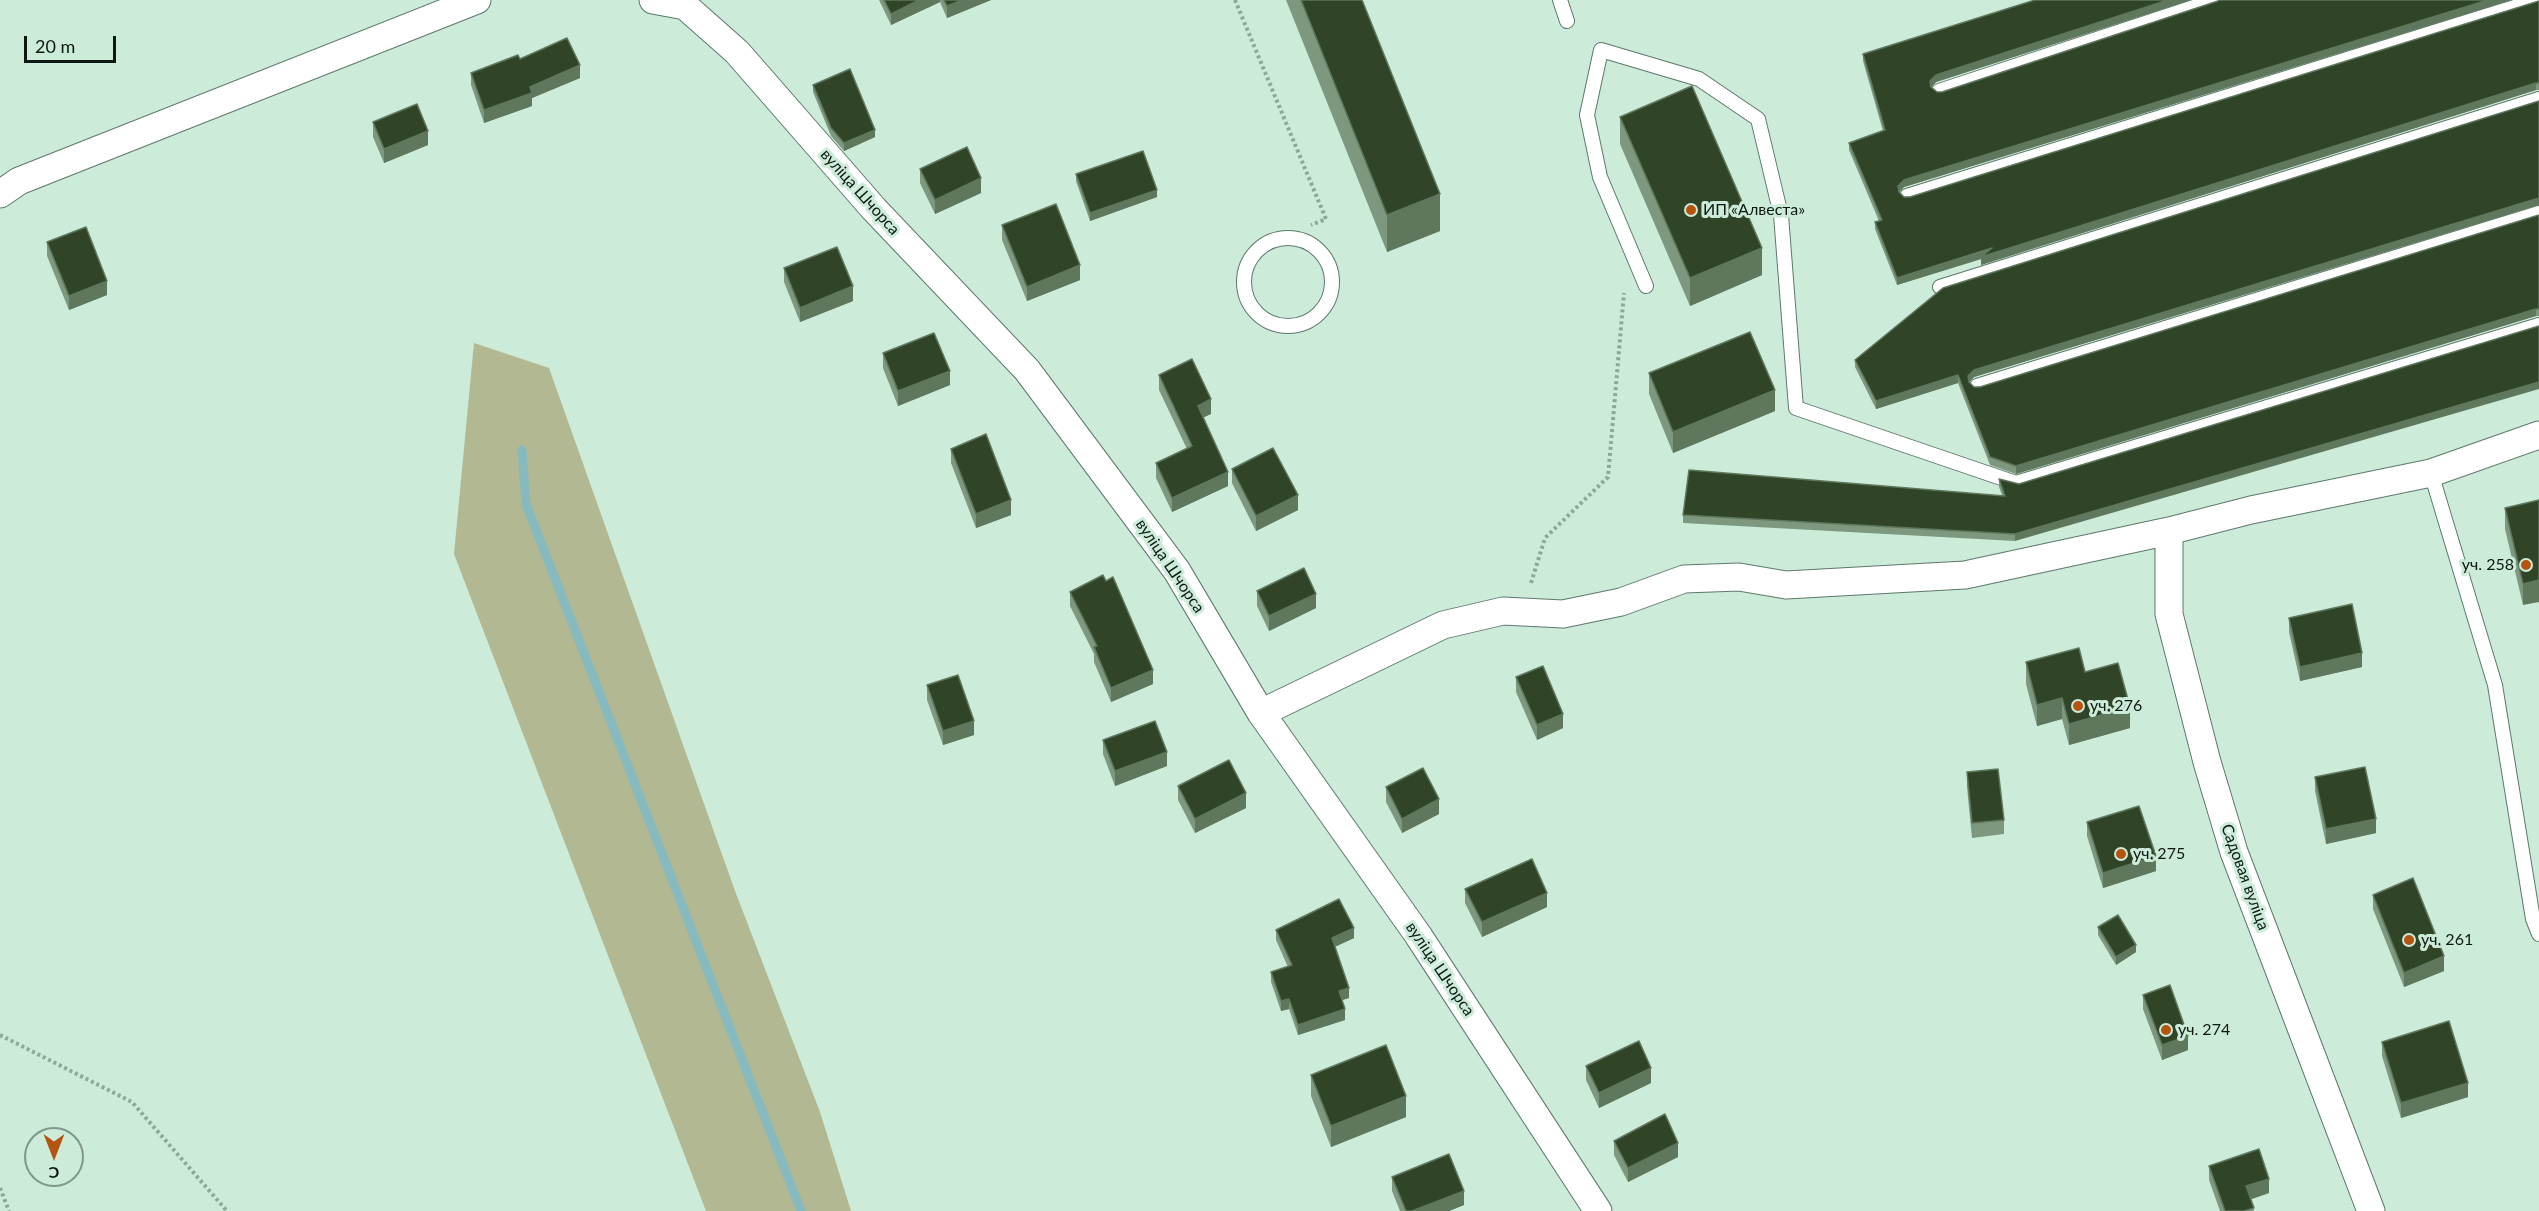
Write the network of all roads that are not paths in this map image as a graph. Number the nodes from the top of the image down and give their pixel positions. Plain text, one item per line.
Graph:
1 (477, 0) edge
2 (653, 0) edge
3 (1560, 0) edge
4 (2215, 0) edge
5 (2537, 0) edge
6 (687, 3) edge
7 (1567, 21) dead end
8 (1940, 91) edge
9 (2539, 99) edge
10 (0, 194) edge
11 (1907, 196) edge
12 (2539, 213) edge
13 (1333, 277) joint
14 (1646, 286) dead end
15 (1940, 287) edge
16 (2539, 325) edge
17 (1977, 386) edge
18 (2539, 435) edge
19 (2431, 473) junction
20 (2169, 531) junction
21 (1261, 713) junction
22 (2539, 934) edge
23 (1598, 1211) edge
24 (2371, 1211) edge

1 - 10 street
2 - 6 street, вуліца Шчорса
3 - 7 lane
4 - 8 lane
5 - 11 lane
6 - 21 street, вуліца Шчорса
9 - 15 lane
12 - 17 lane
13 - 13 lane
14 - 16 lane
18 - 19 street
19 - 20 street
19 - 22 lane
20 - 21 street
20 - 24 street, Садовая вуліца
21 - 23 street, вуліца Шчорса

